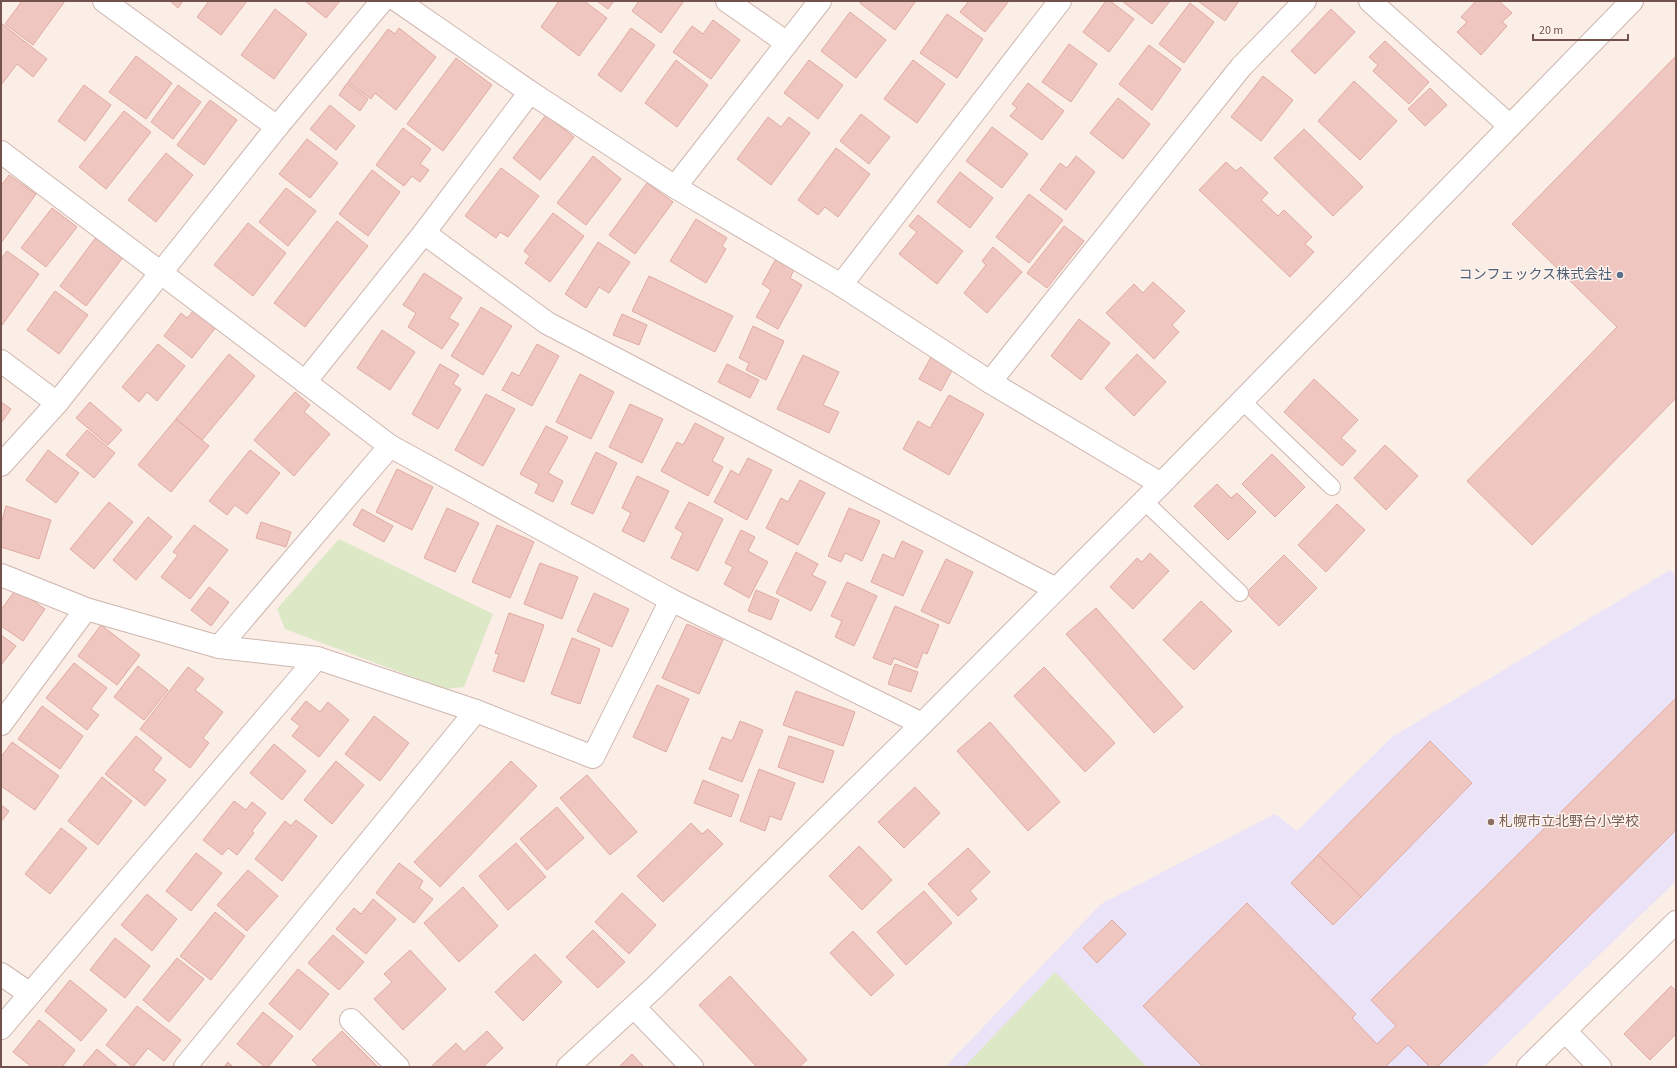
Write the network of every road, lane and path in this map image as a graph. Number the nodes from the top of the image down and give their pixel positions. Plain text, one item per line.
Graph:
1 (104, 1) edge
2 (382, 1) edge
3 (398, 1) edge
4 (727, 1) edge
5 (820, 1) edge
6 (1060, 1) edge
7 (1305, 1) edge
8 (1370, 1) edge
9 (1632, 1) edge
10 (787, 44) junction
11 (530, 92) junction
12 (277, 126) junction
13 (1510, 126) junction
14 (1, 152) edge
15 (675, 187) junction
16 (424, 233) junction
17 (160, 272) junction
18 (841, 285) junction
19 (1, 361) edge
20 (305, 382) junction
21 (990, 382) junction
22 (1242, 400) junction
23 (57, 403) junction
24 (390, 446) junction
25 (1, 465) edge
26 (1161, 484) junction
27 (1332, 487) dead end
28 (1144, 501) junction
29 (1, 575) edge
30 (1056, 589) junction
31 (1240, 593) dead end
32 (671, 600) junction
33 (86, 609) junction
34 (219, 647) junction
35 (317, 658) junction
36 (476, 711) junction
37 (1, 724) edge
38 (922, 724) junction
39 (1676, 922) edge
40 (1, 974) edge
41 (30, 994) junction
42 (634, 1007) junction
43 (351, 1020) dead end
44 (1, 1028) edge
45 (1565, 1031) junction
46 (185, 1067) edge
47 (398, 1067) edge
48 (568, 1067) edge
49 (692, 1067) edge
50 (1528, 1067) edge
51 (1600, 1067) edge

1 - 12 street
2 - 12 street
3 - 11 street
4 - 10 street
5 - 10 street
6 - 18 street
7 - 21 street
8 - 13 street
9 - 13 street
10 - 15 street
11 - 15 street
11 - 16 street
12 - 17 street
13 - 22 street
14 - 17 street
15 - 18 street
16 - 20 street
16 - 30 street
17 - 20 street
17 - 23 street
18 - 21 street
19 - 23 street
20 - 24 street
21 - 26 street
22 - 26 street
22 - 27 lane
23 - 25 street
24 - 32 street
24 - 34 street
26 - 28 street
28 - 30 street
28 - 31 lane
29 - 33 street
30 - 38 street
32 - 36 street
32 - 38 street
33 - 34 street
33 - 37 street
34 - 35 street
35 - 36 street
35 - 41 street
36 - 46 street
38 - 42 street
39 - 45 street
40 - 41 street
41 - 44 street
42 - 48 street
42 - 49 street
43 - 47 street
45 - 50 street
45 - 51 street

